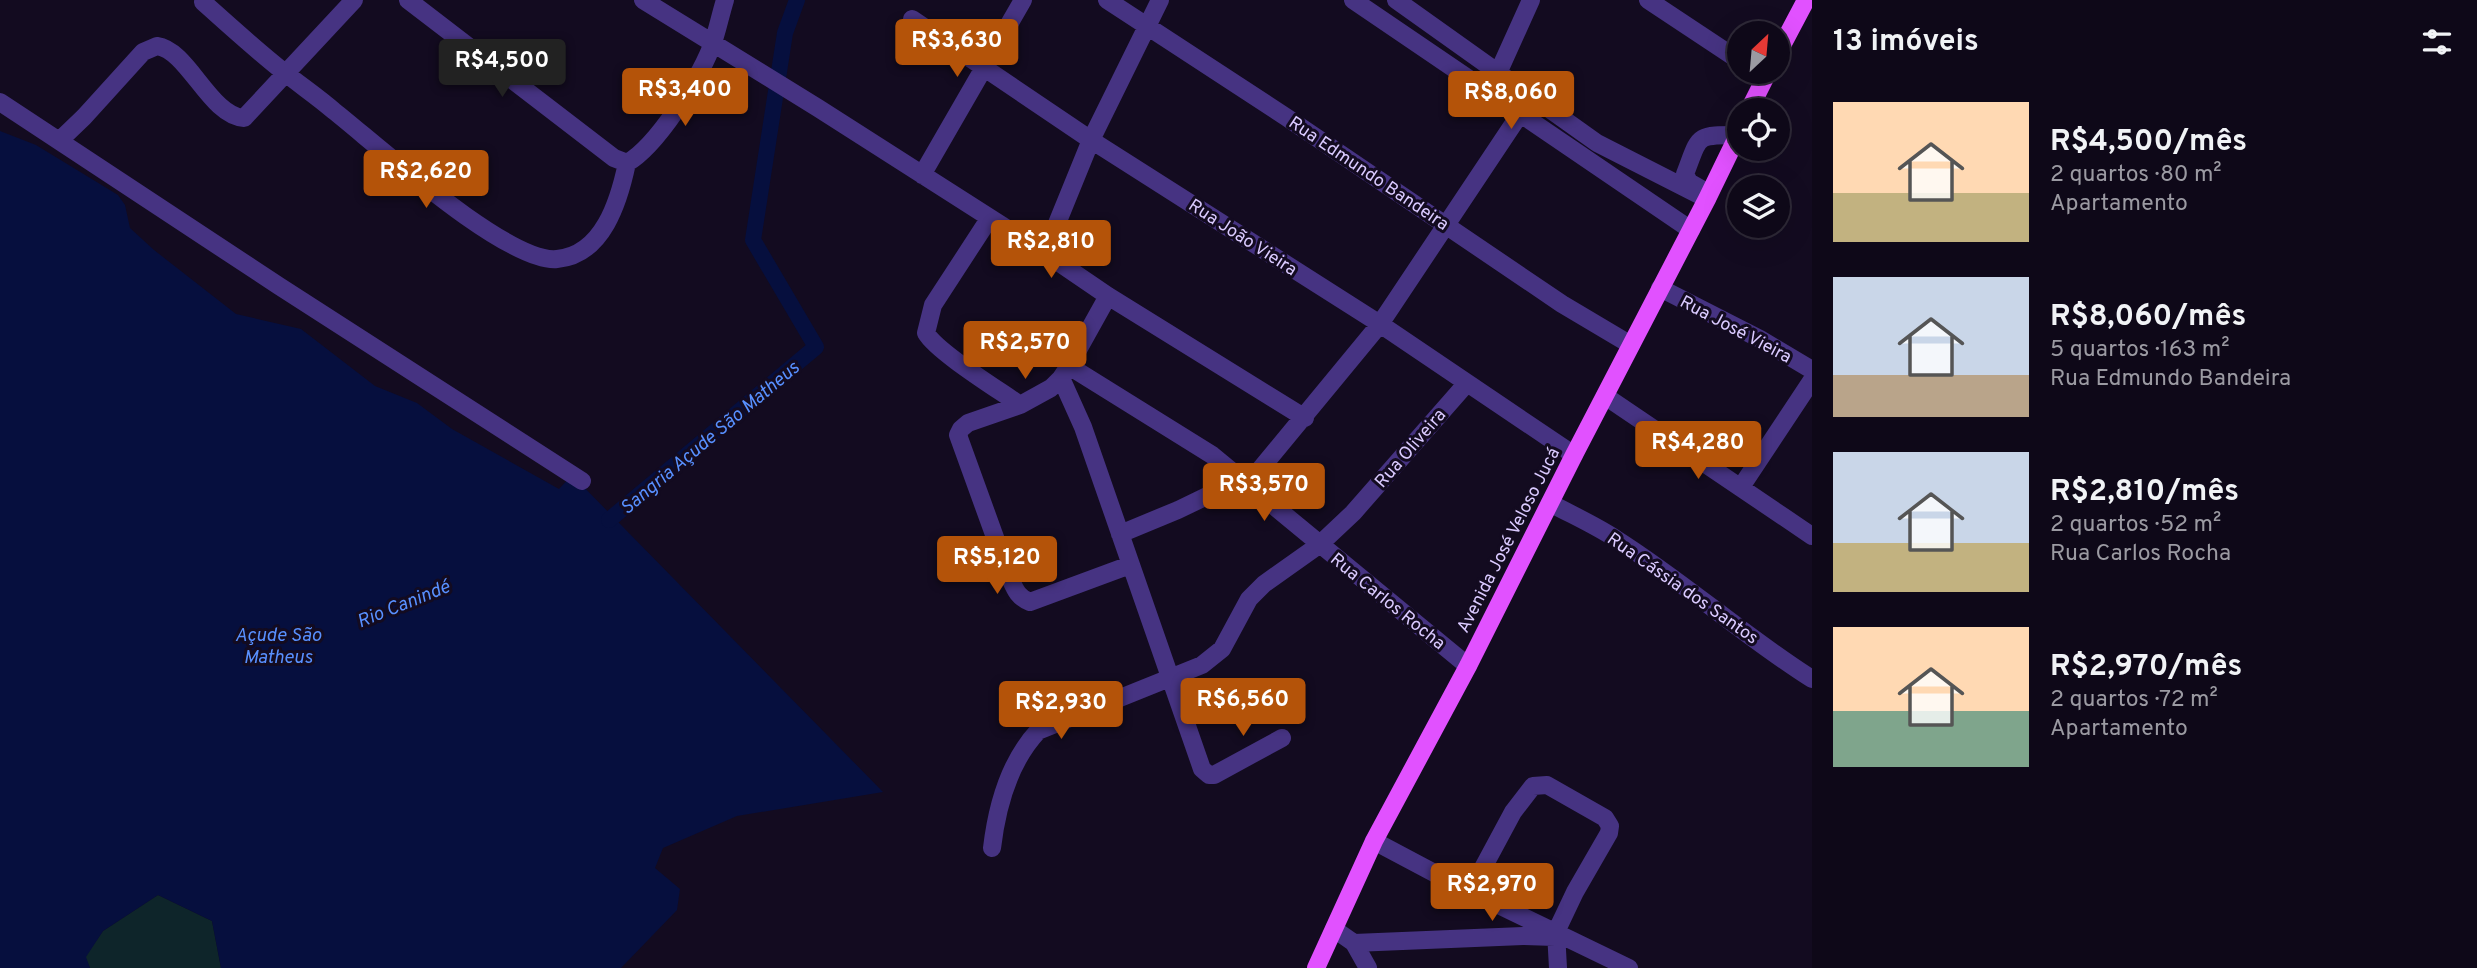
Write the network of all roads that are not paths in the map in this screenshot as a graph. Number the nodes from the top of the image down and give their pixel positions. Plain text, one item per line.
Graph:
1 (354, 0) edge
2 (408, 0) edge
3 (643, 0) edge
4 (725, 0) edge
5 (1023, 0) edge
6 (1107, 0) edge
7 (1160, 0) edge
8 (1353, 0) edge
9 (1396, 0) edge
10 (1531, 0) edge
11 (1648, 0) edge
12 (1806, 0) edge
13 (203, 2) dead end
14 (912, 19) dead end
15 (1146, 26) junction
16 (1790, 30) edge
17 (713, 44) junction
18 (1727, 52) edge
19 (986, 68) junction
20 (1498, 74) junction
21 (287, 75) junction
22 (1490, 91) junction
23 (0, 102) edge
24 (1520, 114) junction
25 (1727, 134) edge
26 (1091, 140) junction
27 (59, 141) junction
28 (1727, 157) edge
29 (627, 163) junction
30 (922, 175) junction
31 (1709, 196) junction
32 (989, 219) junction
33 (1448, 226) junction
34 (1691, 230) junction
35 (1045, 253) junction
36 (1660, 288) junction
37 (1108, 296) junction
38 (1380, 324) junction
39 (1631, 345) junction
40 (1812, 370) edge
41 (1065, 372) junction
42 (1812, 380) edge
43 (1467, 383) junction
44 (1605, 396) junction
45 (1020, 405) junction
46 (1305, 418) junction
47 (1574, 455) junction
48 (582, 481) dead end
49 (1245, 482) junction
50 (1741, 487) junction
51 (1550, 503) junction
52 (1120, 534) junction
53 (1812, 536) edge
54 (1319, 545) junction
55 (1130, 565) junction
56 (1468, 666) junction
57 (1170, 678) junction
58 (1812, 679) edge
59 (1282, 737) dead end
60 (1374, 841) junction
61 (992, 848) dead end
62 (1470, 892) junction
63 (1334, 929) junction
64 (1556, 934) junction
65 (1354, 943) junction
66 (1316, 968) edge
67 (1368, 968) edge
68 (1558, 968) edge
69 (1629, 968) edge

1 - 21 street
2 - 29 street
3 - 17 street
4 - 17 street
5 - 19 street
6 - 15 street, Rua Edmundo Bandeira
7 - 15 street
8 - 22 street
9 - 20 street
10 - 20 street
11 - 18 street
12 - 16 main road
13 - 21 street
14 - 19 street, Rua João Vieira
15 - 26 street
15 - 33 street, Rua Edmundo Bandeira
17 - 29 street
17 - 30 street
19 - 26 street, Rua João Vieira
19 - 30 street
20 - 22 street
20 - 31 street
21 - 27 street
21 - 29 street
22 - 24 street
23 - 27 street
24 - 33 street
24 - 34 street
25 - 31 street
26 - 35 street
26 - 38 street, Rua João Vieira
27 - 48 street
28 - 31 main road, Avenida José Veloso Jucá
30 - 32 street
31 - 34 main road, Avenida José Veloso Jucá
32 - 35 street
32 - 45 street
33 - 38 street
33 - 39 street, Rua Edmundo Bandeira
34 - 36 main road, Avenida José Veloso Jucá
35 - 37 street
36 - 39 main road, Avenida José Veloso Jucá
36 - 40 street, Rua José Vieira
37 - 41 street
37 - 46 street
38 - 43 street, Rua João Vieira
38 - 46 street
39 - 44 main road, Avenida José Veloso Jucá
41 - 45 street
41 - 49 street, Rua Carlos Rocha
41 - 52 street
42 - 50 street
43 - 47 street, Rua João Vieira
43 - 54 street, Rua Oliveira
44 - 47 main road, Avenida José Veloso Jucá
44 - 50 street
45 - 55 street
46 - 49 street
47 - 51 main road, Avenida José Veloso Jucá
49 - 52 street
49 - 54 street, Rua Carlos Rocha
50 - 53 street
51 - 56 main road, Avenida José Veloso Jucá
51 - 58 street, Rua Cássia dos Santos
52 - 55 street
54 - 56 street, Rua Carlos Rocha
54 - 57 street, Rua Oliveira
55 - 57 street
56 - 60 main road, Avenida José Veloso Jucá
57 - 59 street
57 - 61 street, Rua Oliveira
60 - 62 street
60 - 63 main road, Avenida José Veloso Jucá
62 - 64 street
62 - 64 street
63 - 65 street
63 - 66 main road, Avenida José Veloso Jucá
64 - 65 street
64 - 68 street
64 - 69 street
65 - 67 street

